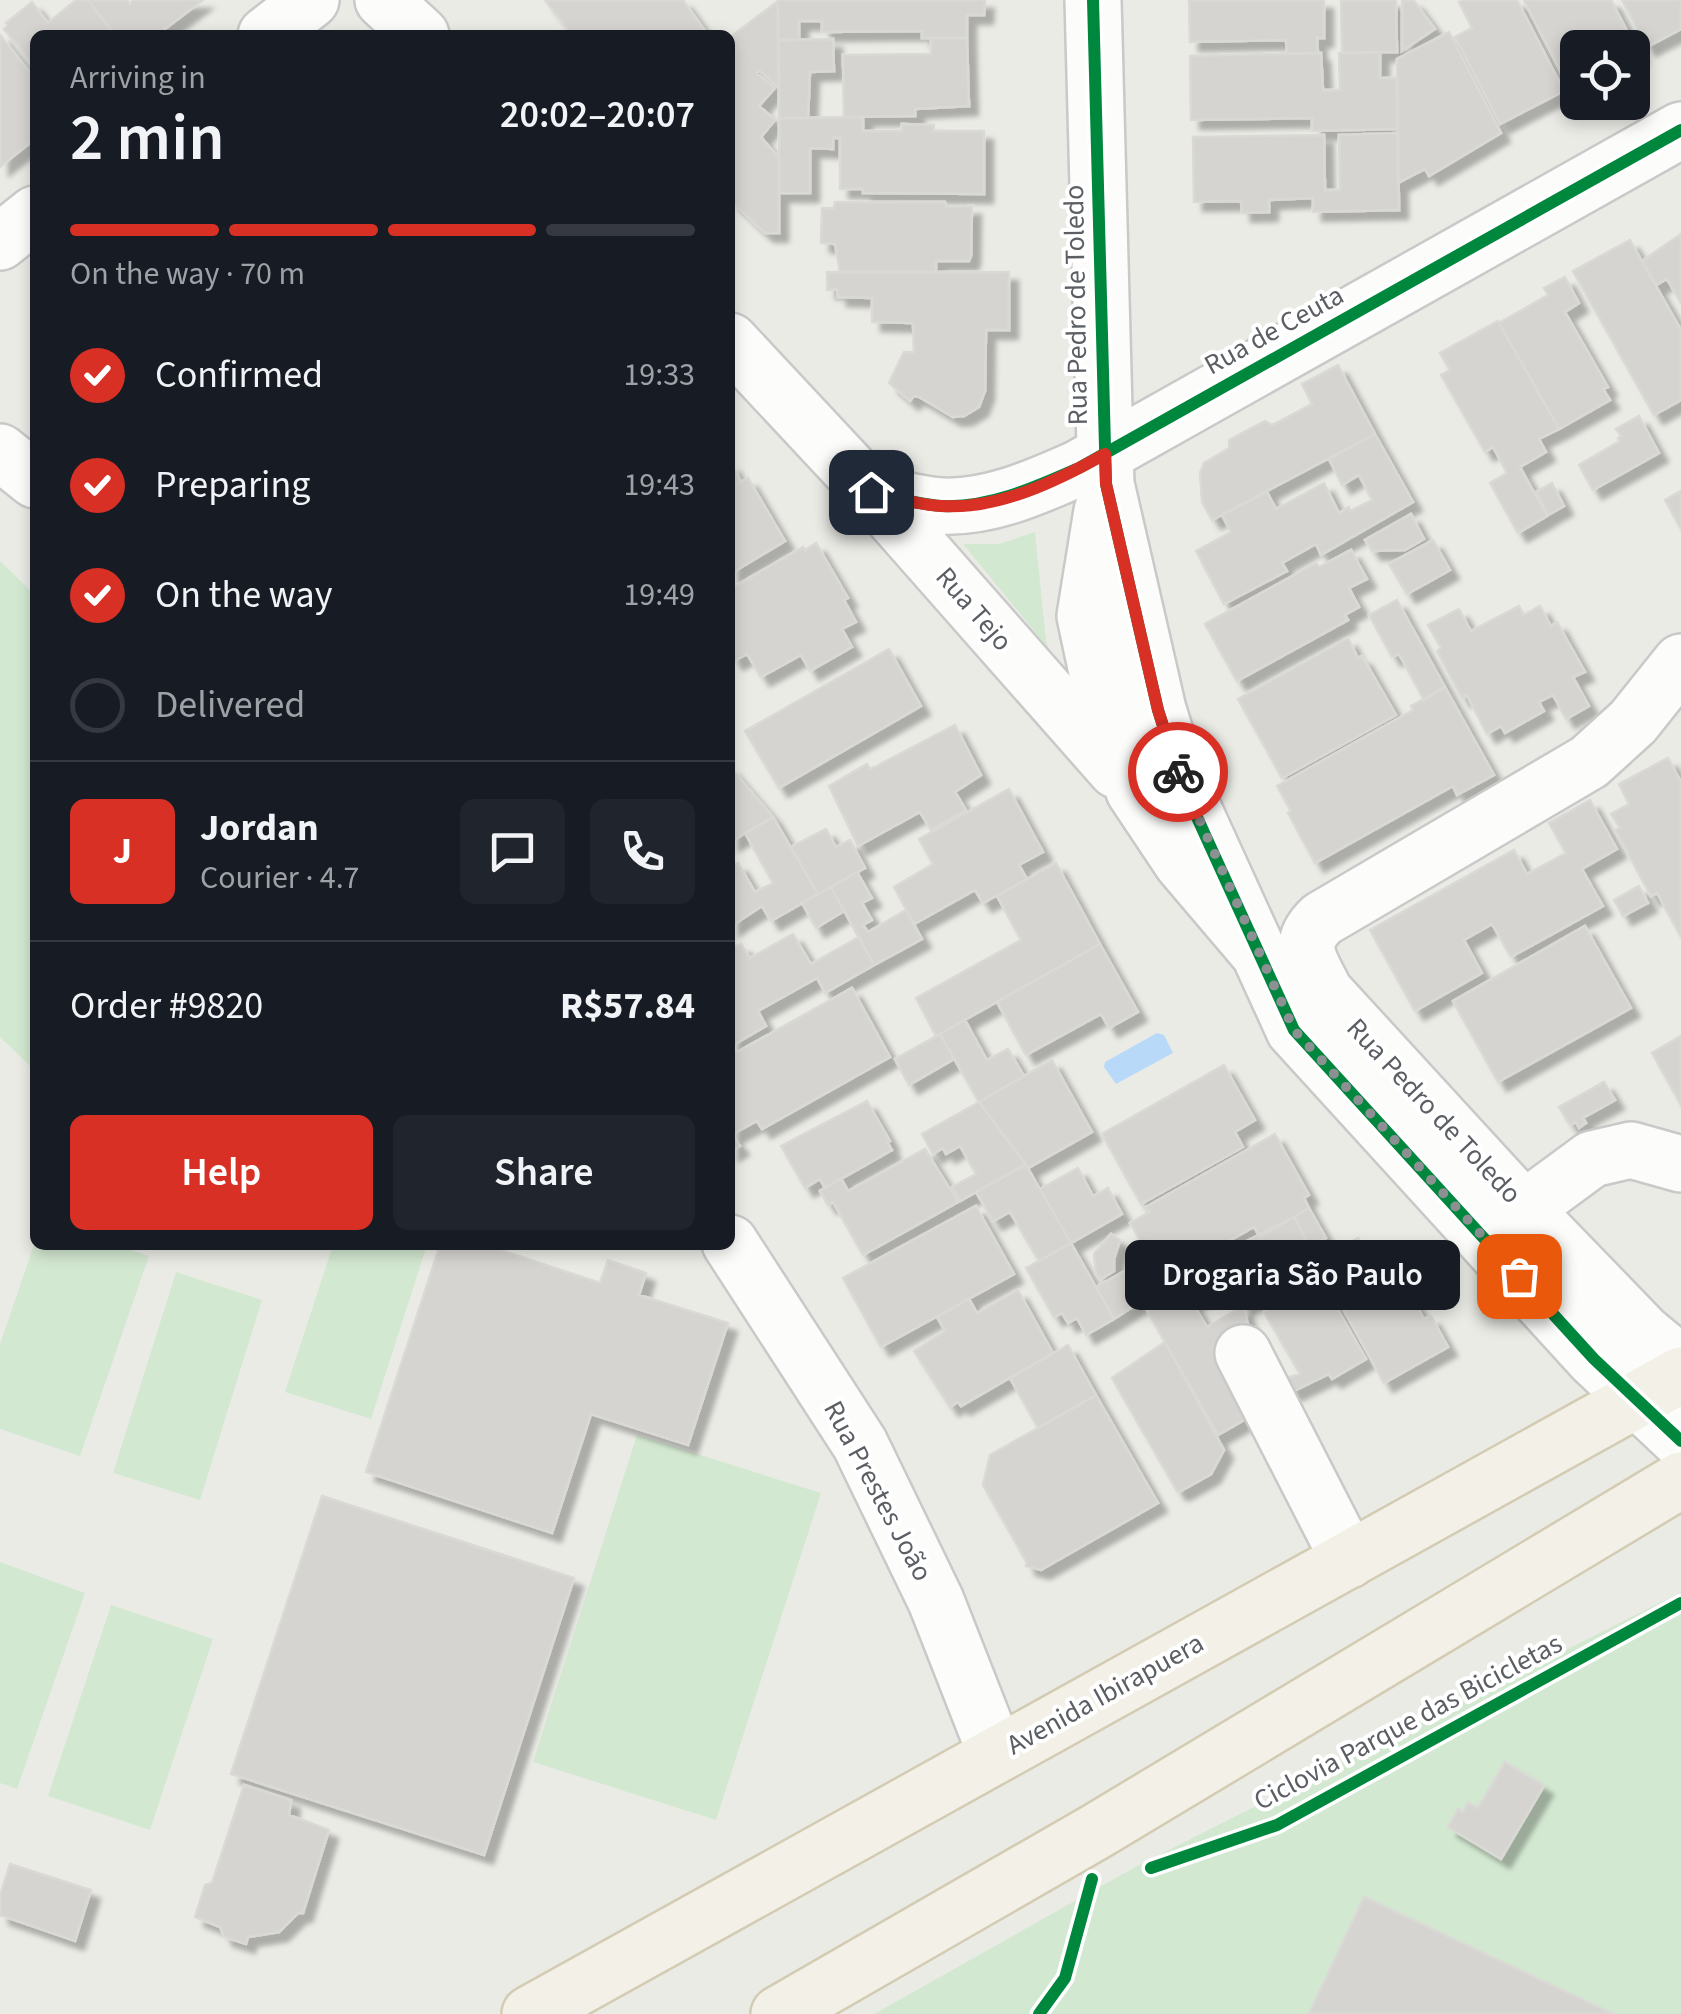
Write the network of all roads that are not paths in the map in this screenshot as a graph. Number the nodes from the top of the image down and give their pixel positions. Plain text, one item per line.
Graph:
1 (311, 0) edge
2 (383, 0) edge
3 (1093, 0) edge
4 (272, 30) edge
5 (415, 30) edge
6 (1681, 130) edge
7 (30, 218) edge
8 (0, 242) edge
9 (735, 346) edge
10 (0, 452) edge
11 (1106, 469) junction
12 (30, 476) edge
13 (871, 492) junction
14 (1681, 662) edge
15 (1157, 786) junction
16 (1322, 919) junction
17 (1261, 956) junction
18 (1325, 992) junction
19 (1681, 1164) edge
20 (1524, 1209) junction
21 (735, 1250) edge
22 (1242, 1353) dead end
23 (1681, 1364) edge
24 (1659, 1387) edge
25 (1681, 1440) edge
26 (1681, 1480) edge
27 (1349, 1560) junction
28 (996, 1754) junction
29 (530, 2014) edge
30 (779, 2014) edge

1 - 4 street
2 - 5 street
3 - 11 street, Rua Pedro de Toledo
6 - 11 street, Rua de Ceuta
7 - 8 street
9 - 13 street, Rua Tejo
10 - 12 street
11 - 13 street, Rua de Ceuta
11 - 15 street, Rua Pedro de Toledo
13 - 15 street, Rua Tejo
14 - 16 street
15 - 16 street
15 - 17 street, Rua Pedro de Toledo
16 - 18 street
17 - 18 street, Rua Pedro de Toledo
17 - 24 street, Rua Pedro de Toledo
18 - 20 street, Rua Pedro de Toledo
19 - 20 street
20 - 23 street, Rua Pedro de Toledo
21 - 28 street, Rua Prestes João
22 - 27 street
24 - 25 street, Rua Pedro de Toledo
24 - 27 main road, Avenida Ibirapuera
26 - 30 main road
27 - 28 main road, Avenida Ibirapuera
28 - 29 main road, Avenida Ibirapuera

